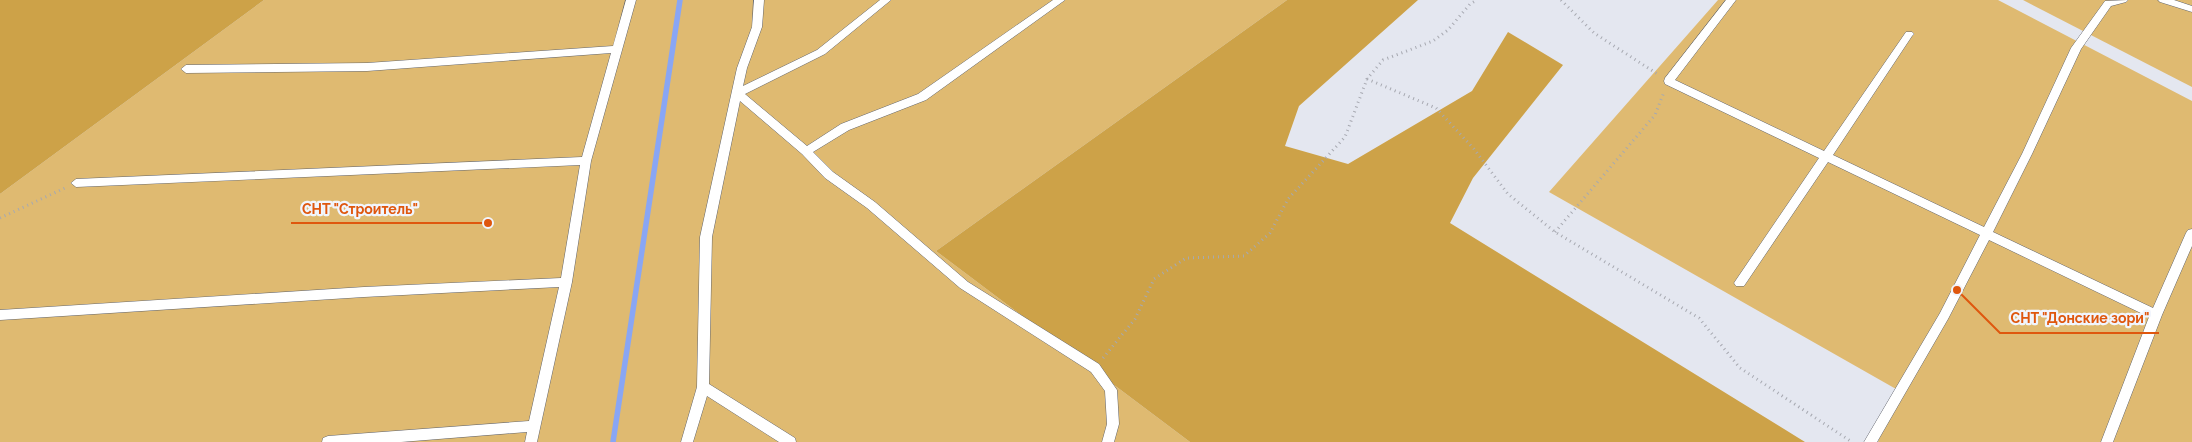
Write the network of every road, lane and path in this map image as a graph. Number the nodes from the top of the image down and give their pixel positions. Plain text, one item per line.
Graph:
1 (631, 0) edge
2 (759, 0) edge
3 (886, 0) edge
4 (1060, 0) edge
5 (1477, 0) edge
6 (1561, 0) edge
7 (1731, 0) edge
8 (2123, 0) edge
9 (2163, 0) edge
10 (2192, 8) edge
11 (1909, 34) dead end
12 (618, 49) junction
13 (186, 69) dead end
14 (1367, 79) junction
15 (1669, 81) junction
16 (737, 93) junction
17 (806, 151) junction
18 (1826, 156) junction
19 (586, 160) junction
20 (76, 183) joint
21 (0, 218) edge
22 (1555, 232) junction
23 (2192, 233) edge
24 (1985, 235) junction
25 (566, 282) junction
26 (1740, 283) dead end
27 (0, 315) edge
28 (2156, 315) junction
29 (1095, 368) junction
30 (704, 387) junction
31 (533, 426) junction
32 (328, 442) edge
33 (531, 442) edge
34 (687, 442) edge
35 (790, 442) edge
36 (1108, 442) edge
37 (1852, 442) edge
38 (1870, 442) edge
39 (2107, 442) edge

1 - 12 lane
2 - 16 lane
3 - 16 lane
4 - 17 lane
5 - 14 path
6 - 15 path
7 - 15 lane
8 - 24 lane
9 - 10 lane
11 - 18 lane
12 - 13 lane
12 - 19 lane
14 - 22 path
14 - 29 path
15 - 18 lane
15 - 22 path
16 - 17 lane
16 - 30 lane
17 - 29 lane
18 - 24 lane
18 - 26 lane
19 - 20 lane
19 - 25 lane
20 - 21 path
22 - 37 path
23 - 28 lane
24 - 28 lane
24 - 38 lane
25 - 27 lane
25 - 31 lane
28 - 39 lane
29 - 36 lane
30 - 34 lane
30 - 35 lane
31 - 32 lane
31 - 33 lane

